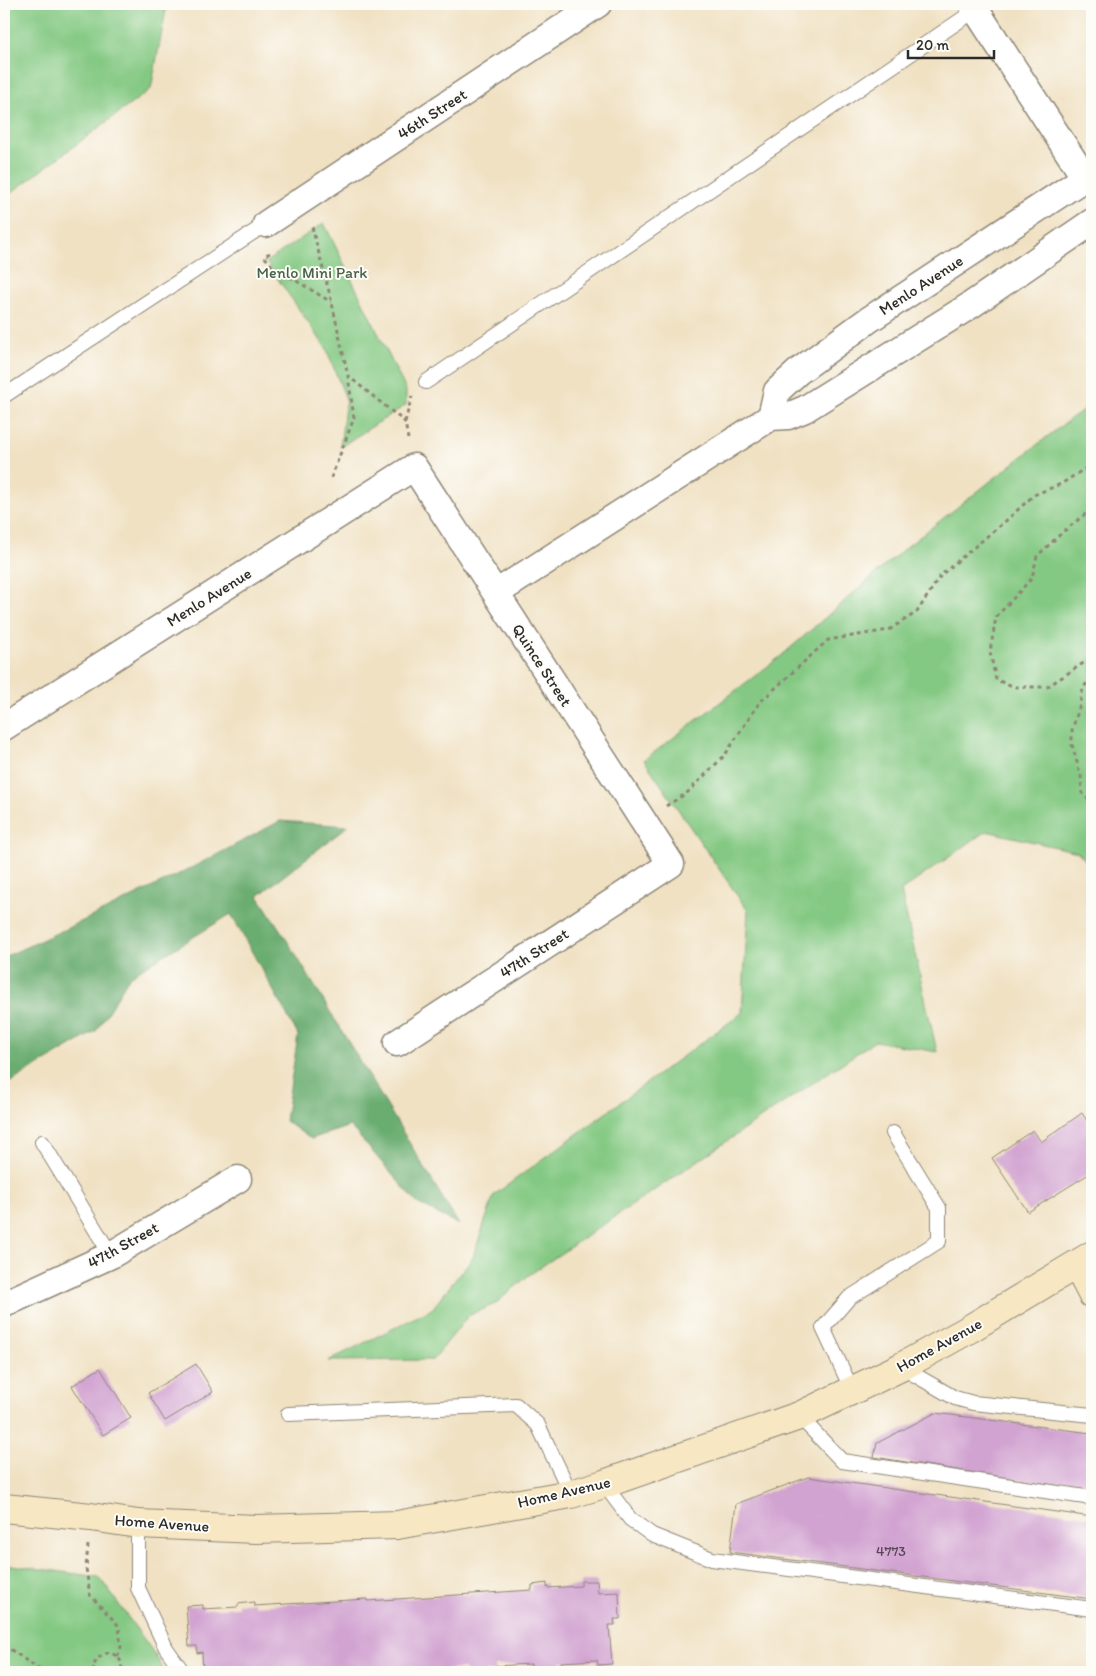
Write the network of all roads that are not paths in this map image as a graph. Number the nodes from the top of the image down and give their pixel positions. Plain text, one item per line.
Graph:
1 (598, 4) edge
2 (978, 6) edge
3 (1088, 176) edge
4 (1092, 222) edge
5 (266, 224) joint
6 (426, 382) dead end
7 (4, 396) edge
8 (771, 417) junction
9 (414, 467) joint
10 (496, 593) junction
11 (4, 727) edge
12 (671, 864) joint
13 (396, 1043) dead end
14 (893, 1133) dead end
15 (42, 1142) dead end
16 (238, 1179) dead end
17 (111, 1255) junction
18 (1084, 1260) edge
19 (1092, 1294) edge
20 (4, 1304) edge
21 (901, 1367) junction
22 (852, 1390) junction
23 (288, 1414) dead end
24 (1092, 1415) edge
25 (798, 1416) junction
26 (604, 1484) junction
27 (572, 1494) junction
28 (1092, 1498) edge
29 (4, 1508) edge
30 (138, 1524) junction
31 (1092, 1609) edge
32 (184, 1672) edge

1 - 5 street, 46th Street
2 - 3 street
2 - 6 lane
3 - 8 street, Menlo Avenue
4 - 8 street
5 - 7 lane
8 - 10 street
9 - 10 street, Quince Street
9 - 11 street, Menlo Avenue
10 - 12 street, Quince Street
12 - 13 street, 47th Street
14 - 22 lane
15 - 17 lane
16 - 17 street, 47th Street
17 - 20 street, 47th Street
18 - 19 main road
18 - 21 main road, Home Avenue
21 - 22 main road, Home Avenue
21 - 24 lane
22 - 25 main road, Home Avenue
23 - 27 lane
25 - 26 main road, Home Avenue
25 - 28 lane
26 - 27 main road, Home Avenue
26 - 31 lane
27 - 30 main road, Home Avenue
29 - 30 main road, Home Avenue
30 - 32 lane

